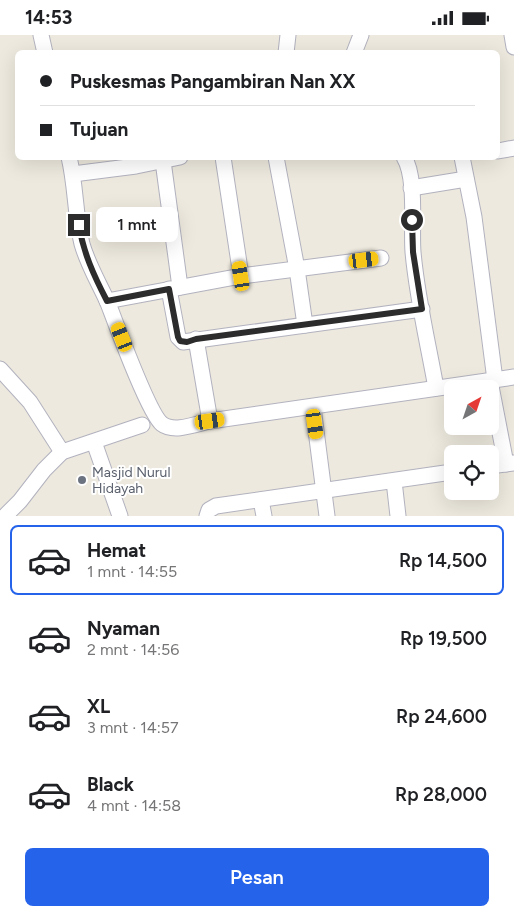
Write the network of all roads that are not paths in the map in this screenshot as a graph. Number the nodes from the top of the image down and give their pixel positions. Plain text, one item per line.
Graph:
1 (41, 35) edge
2 (361, 35) edge
3 (512, 35) edge
4 (514, 47) edge
5 (44, 50) edge
6 (355, 50) edge
7 (514, 148) edge
8 (500, 151) edge
9 (70, 160) edge
10 (167, 160) edge
11 (223, 160) edge
12 (277, 160) edge
13 (405, 160) edge
14 (463, 160) edge
15 (163, 161) junction
16 (73, 174) junction
17 (466, 179) junction
18 (411, 188) junction
19 (381, 258) dead end
20 (297, 269) junction
21 (241, 276) junction
22 (175, 288) junction
23 (107, 301) junction
24 (422, 309) junction
25 (304, 325) junction
26 (196, 339) junction
27 (0, 369) edge
28 (514, 377) edge
29 (493, 380) joint
30 (444, 387) edge
31 (436, 388) junction
32 (313, 407) junction
33 (499, 409) edge
34 (210, 421) junction
35 (150, 423) junction
36 (94, 442) junction
37 (62, 452) junction
38 (510, 463) edge
39 (444, 473) edge
40 (394, 481) junction
41 (324, 491) junction
42 (262, 500) junction
43 (5, 516) edge
44 (120, 516) edge
45 (208, 516) edge
46 (264, 516) edge
47 (328, 516) edge
48 (398, 516) edge

1 - 5 street
2 - 6 street
3 - 4 street
7 - 8 street
9 - 16 street
10 - 15 street
11 - 21 street
12 - 20 street
13 - 18 street
14 - 17 street
15 - 16 street
15 - 22 street
16 - 23 street
17 - 18 street
17 - 29 street
18 - 24 street
19 - 20 street
20 - 21 street
20 - 25 street
21 - 22 street
22 - 23 street
22 - 26 street
23 - 35 street
24 - 25 street
24 - 31 street
25 - 26 street
26 - 34 street
27 - 37 street
28 - 29 street
30 - 31 street
31 - 32 street
32 - 34 street
32 - 41 street
33 - 38 street
34 - 35 street
35 - 36 street
36 - 37 street
36 - 44 street
37 - 43 street
39 - 40 street
40 - 41 street
40 - 48 street
41 - 42 street
41 - 47 street
42 - 45 street
42 - 46 street

